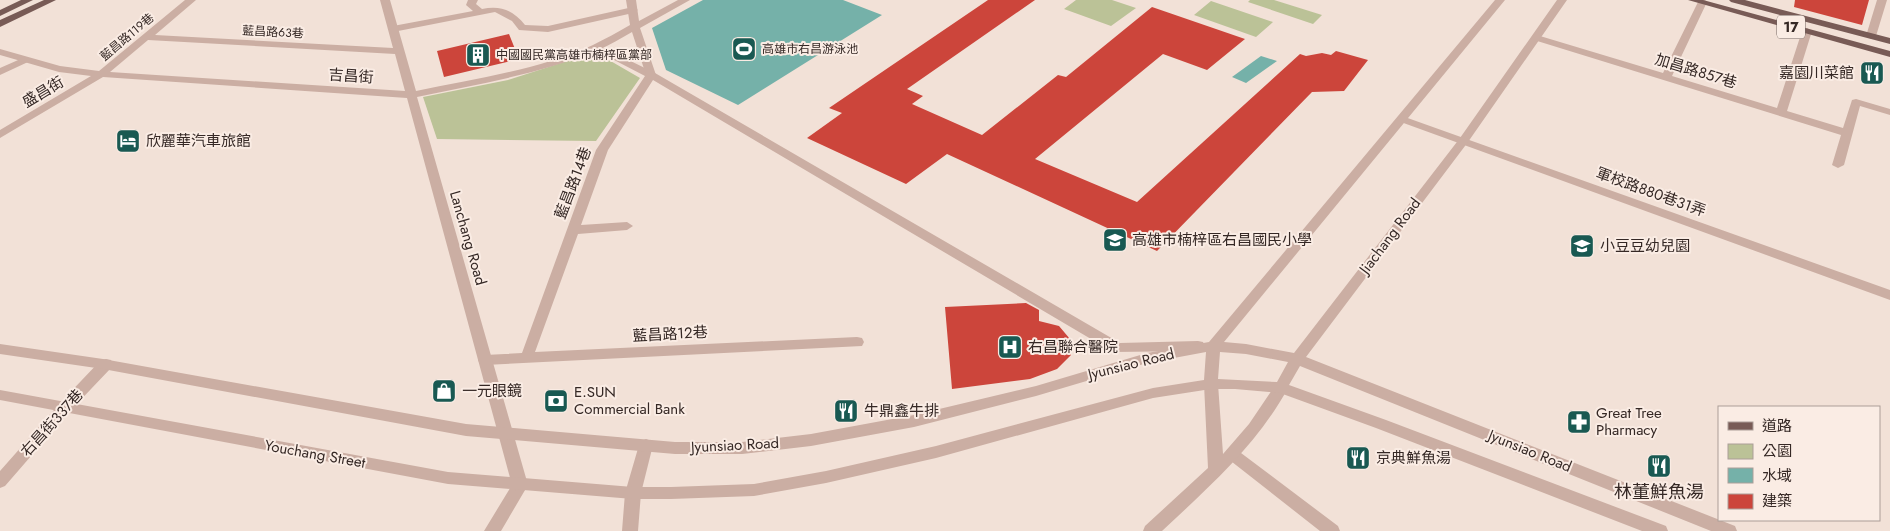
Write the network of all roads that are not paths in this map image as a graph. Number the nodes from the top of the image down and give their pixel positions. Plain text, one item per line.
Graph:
1 (28, 0) edge
2 (51, 0) edge
3 (191, 0) edge
4 (385, 0) edge
5 (473, 0) edge
6 (685, 0) edge
7 (1500, 0) edge
8 (1562, 0) edge
9 (1734, 0) edge
10 (1882, 0) edge
11 (1697, 1) edge
12 (1759, 3) edge
13 (632, 5) edge
14 (480, 12) junction
15 (0, 13) edge
16 (0, 24) edge
17 (635, 27) junction
18 (393, 29) junction
19 (1807, 31) junction
20 (1871, 36) junction
21 (146, 37) junction
22 (1537, 38) junction
23 (1890, 41) edge
24 (596, 47) junction
25 (399, 51) junction
26 (0, 52) edge
27 (1890, 54) edge
28 (25, 60) junction
29 (0, 72) edge
30 (101, 74) junction
31 (651, 75) junction
32 (1666, 77) junction
33 (412, 95) junction
34 (1781, 112) junction
35 (1890, 112) edge
36 (1402, 119) junction
37 (1847, 133) junction
38 (0, 135) edge
39 (1464, 140) junction
40 (1838, 165) dead end
41 (627, 226) dead end
42 (573, 230) junction
43 (1890, 295) edge
44 (857, 342) dead end
45 (1213, 346) junction
46 (0, 349) edge
47 (527, 357) junction
48 (1297, 359) junction
49 (486, 360) junction
50 (106, 364) junction
51 (1211, 384) junction
52 (1281, 388) junction
53 (0, 395) edge
54 (66, 406) junction
55 (506, 434) junction
56 (646, 445) junction
57 (1232, 454) junction
58 (1216, 470) junction
59 (0, 482) edge
60 (520, 484) junction
61 (633, 493) junction
62 (492, 531) edge
63 (630, 531) edge
64 (1151, 531) edge
65 (1332, 531) edge
66 (1660, 531) edge
67 (1729, 531) edge

1 - 15 main road
2 - 16 main road
3 - 21 street, 藍昌路119巷
4 - 18 street, Lanchang Road
5 - 14 street
6 - 17 street, 吉昌街
7 - 36 street
8 - 22 street, Jiachang Road
9 - 12 main road, 17
10 - 20 street
11 - 19 main road, 17
11 - 32 street
12 - 20 main road, 17
13 - 14 street
13 - 17 street
14 - 18 street
17 - 24 street, 吉昌街
17 - 31 street
18 - 25 street, Lanchang Road
19 - 27 main road, 17
19 - 34 street
20 - 23 main road, 17
21 - 25 street, 藍昌路63巷
21 - 30 street, 藍昌路119巷
22 - 32 street, 加昌路857巷
22 - 39 street, Jiachang Road
24 - 31 street
24 - 33 street, 吉昌街
25 - 33 street, Lanchang Road
26 - 28 street, 吉昌街
28 - 29 street
28 - 30 street, 吉昌街
30 - 33 street, 吉昌街
30 - 38 street, 盛昌街
31 - 42 street, 藍昌路14巷
31 - 45 street
32 - 34 street, 加昌路857巷
33 - 49 street, Lanchang Road
34 - 37 street, 加昌路857巷
35 - 37 street
36 - 39 street, 軍校路880巷31弄
36 - 45 street
37 - 40 street
39 - 43 street, 軍校路880巷31弄
39 - 48 street, Jiachang Road
41 - 42 street
42 - 47 street, 藍昌路14巷
44 - 47 street, 藍昌路12巷
45 - 48 street, Jyunsiao Road
45 - 51 street
45 - 56 street, Jyunsiao Road
46 - 50 street
47 - 49 street, 藍昌路12巷
48 - 52 street, Jiachang Road
48 - 67 street, Jyunsiao Road
49 - 55 street, Lanchang Road
50 - 54 street, 右昌街337巷
50 - 55 street
51 - 52 street, Jyunsiao Road
51 - 58 street
51 - 61 street, Jyunsiao Road
52 - 57 street, Jiachang Road
52 - 66 street, Jyunsiao Road
53 - 54 street, Youchang Street
54 - 59 street, 右昌街337巷
54 - 60 street, Youchang Street
55 - 56 street, Jyunsiao Road
55 - 60 street, Lanchang Road
56 - 61 street
57 - 58 street, Jiachang Road
57 - 65 street
58 - 64 street, Jiachang Road
60 - 61 street, Youchang Street
60 - 62 street
61 - 63 street

